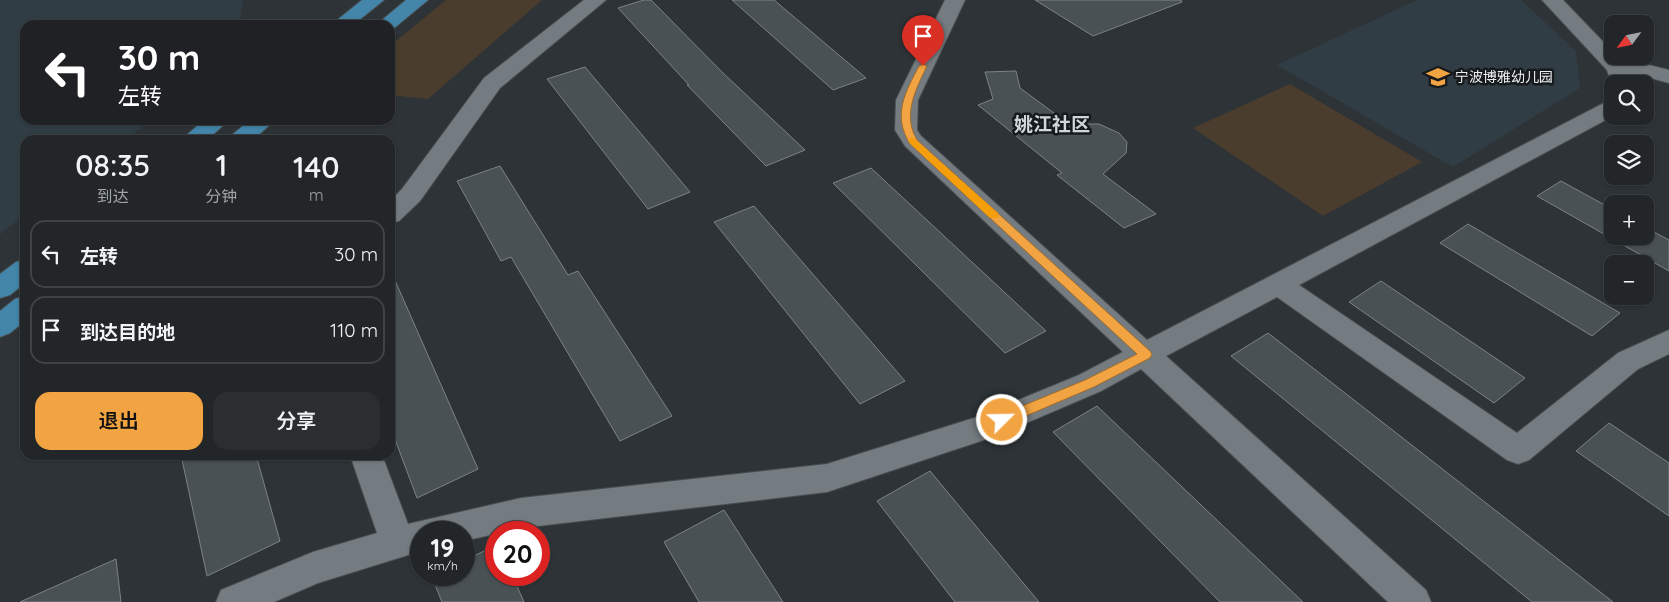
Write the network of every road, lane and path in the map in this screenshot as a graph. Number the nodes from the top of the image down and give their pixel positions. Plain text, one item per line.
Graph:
1 (374, 0) edge
2 (418, 0) edge
3 (596, 0) edge
4 (955, 0) edge
5 (1552, 0) edge
6 (348, 20) edge
7 (392, 20) edge
8 (1618, 75) edge
9 (1623, 75) edge
10 (1669, 77) edge
11 (1604, 112) edge
12 (212, 125) edge
13 (258, 125) edge
14 (198, 135) edge
15 (244, 135) edge
16 (395, 210) edge
17 (20, 273) edge
18 (1279, 285) junction
19 (0, 288) edge
20 (20, 310) edge
21 (0, 326) edge
22 (1669, 341) edge
23 (1146, 354) junction
24 (369, 460) edge
25 (475, 523) edge
26 (409, 539) edge
27 (234, 602) edge
28 (1413, 602) edge

1 - 6 main road
2 - 7 main road
3 - 16 lane
4 - 23 lane
5 - 8 lane
9 - 10 lane
11 - 18 lane
12 - 14 main road
13 - 15 main road
17 - 19 main road
18 - 22 lane
18 - 23 lane
20 - 21 main road
23 - 25 lane
23 - 28 lane
24 - 26 lane
26 - 27 lane

